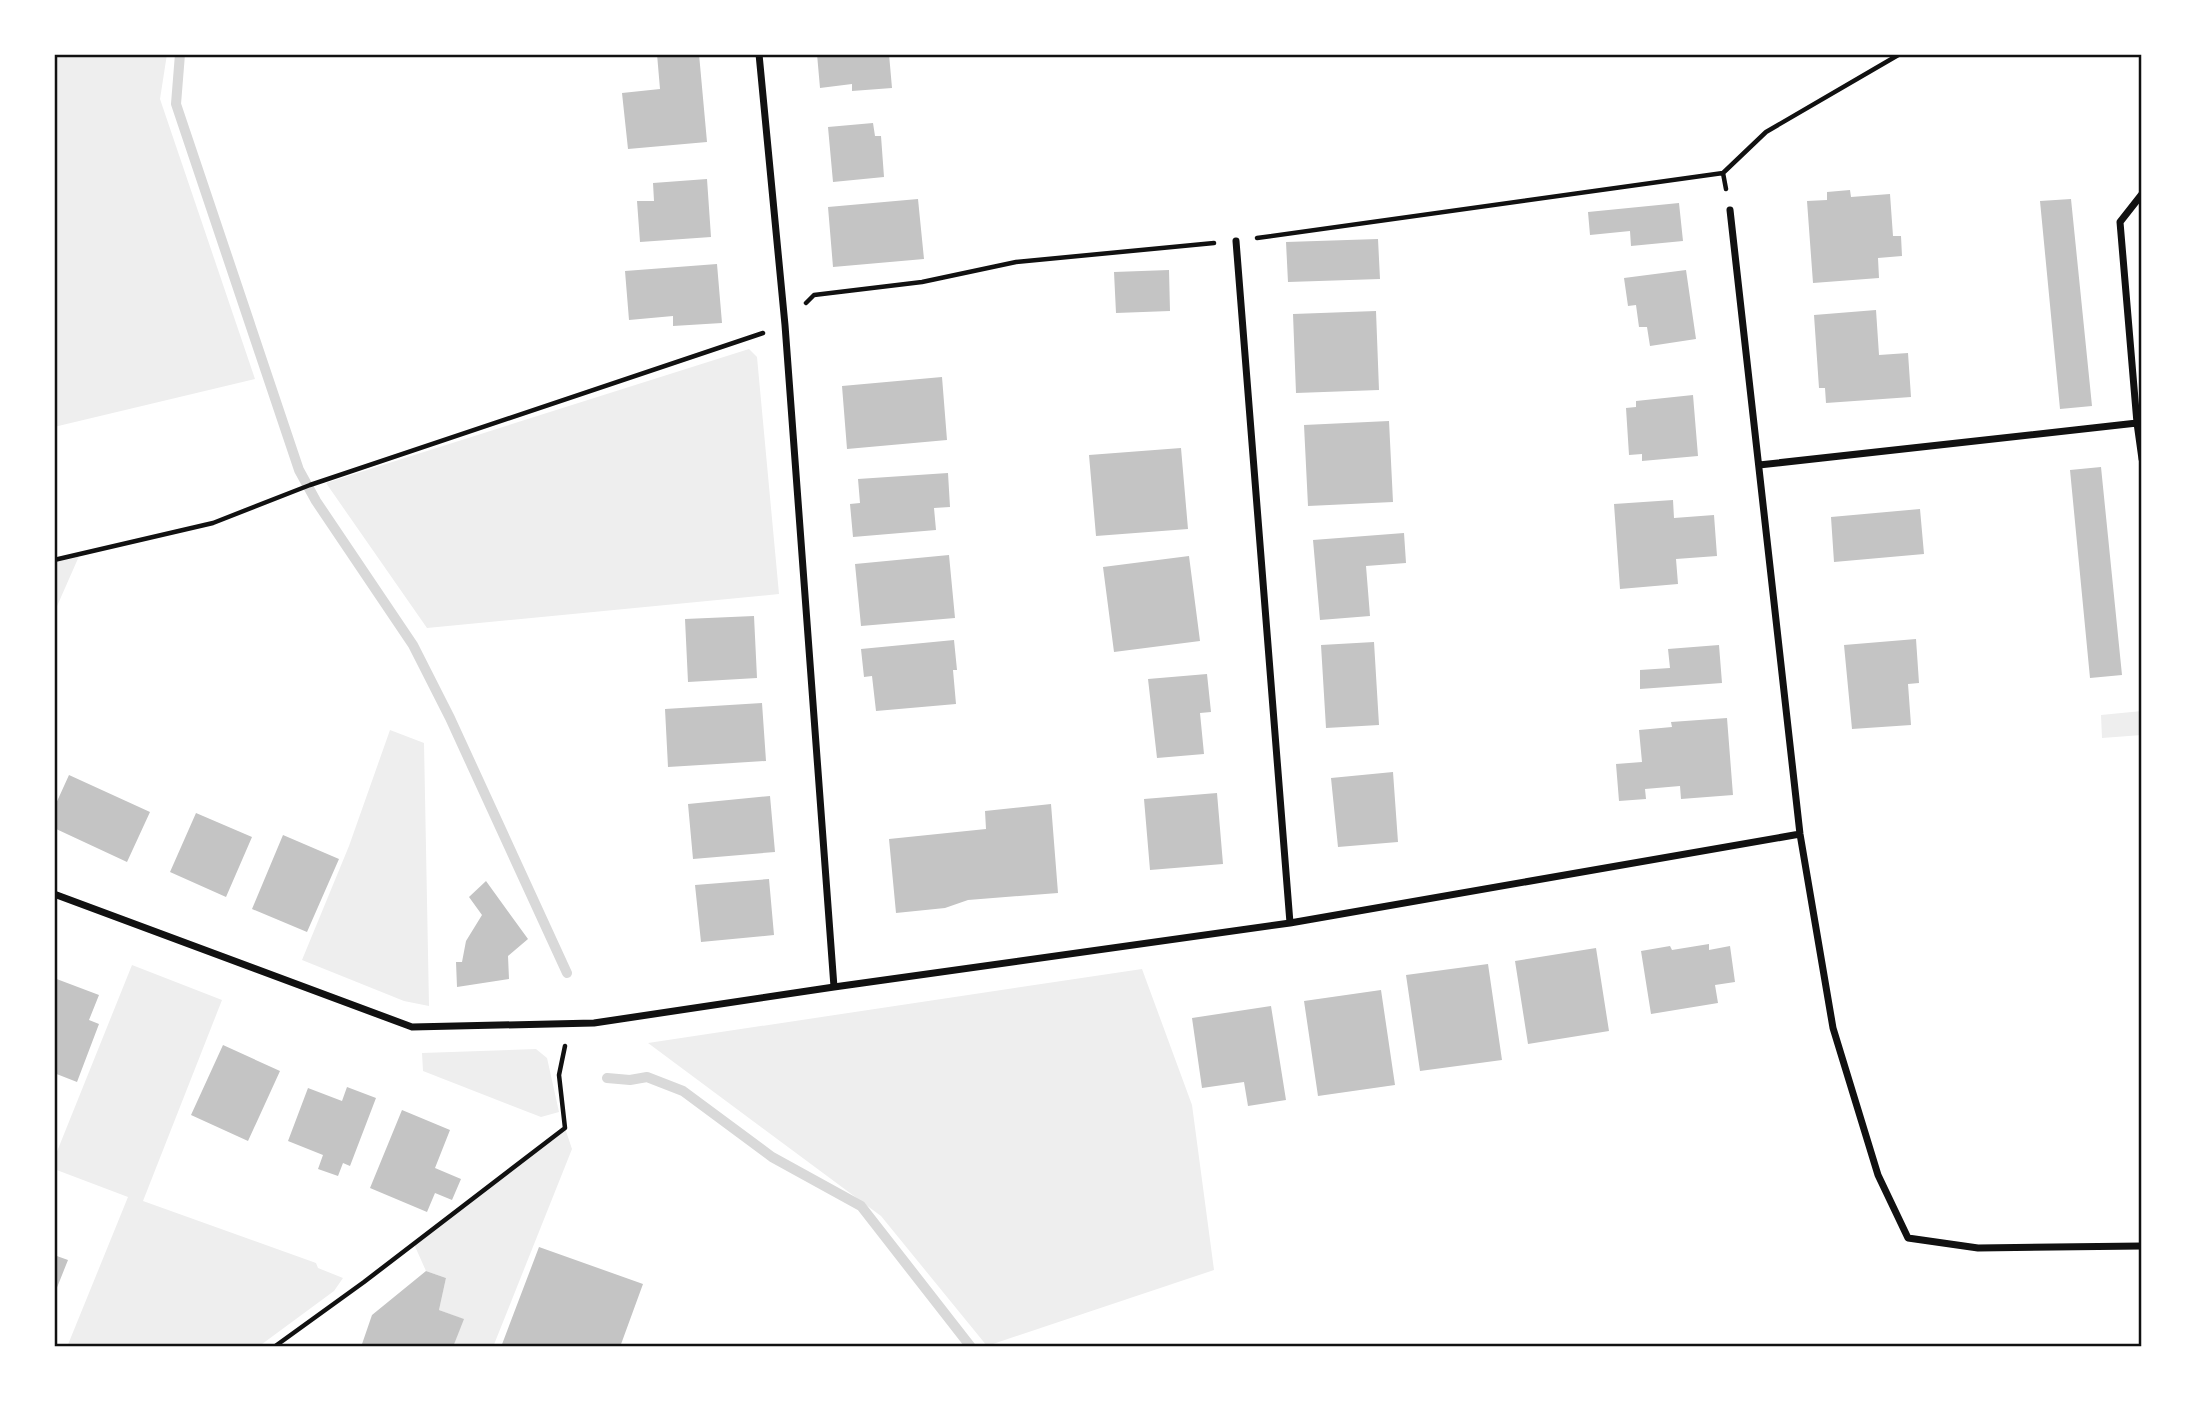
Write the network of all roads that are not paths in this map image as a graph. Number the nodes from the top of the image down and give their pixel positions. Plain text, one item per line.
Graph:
1 (759, 54) edge
2 (2142, 194) edge
3 (1730, 210) dead end
4 (1236, 241) dead end
5 (2137, 423) junction
6 (2142, 459) edge
7 (1759, 465) junction
8 (1800, 834) junction
9 (54, 894) edge
10 (1290, 923) junction
11 (834, 987) junction
12 (2142, 1246) edge

1 - 11 street
2 - 5 street
3 - 7 street
4 - 10 street
5 - 6 street
5 - 7 street
7 - 8 street
8 - 10 street
8 - 12 street
9 - 11 street
10 - 11 street

